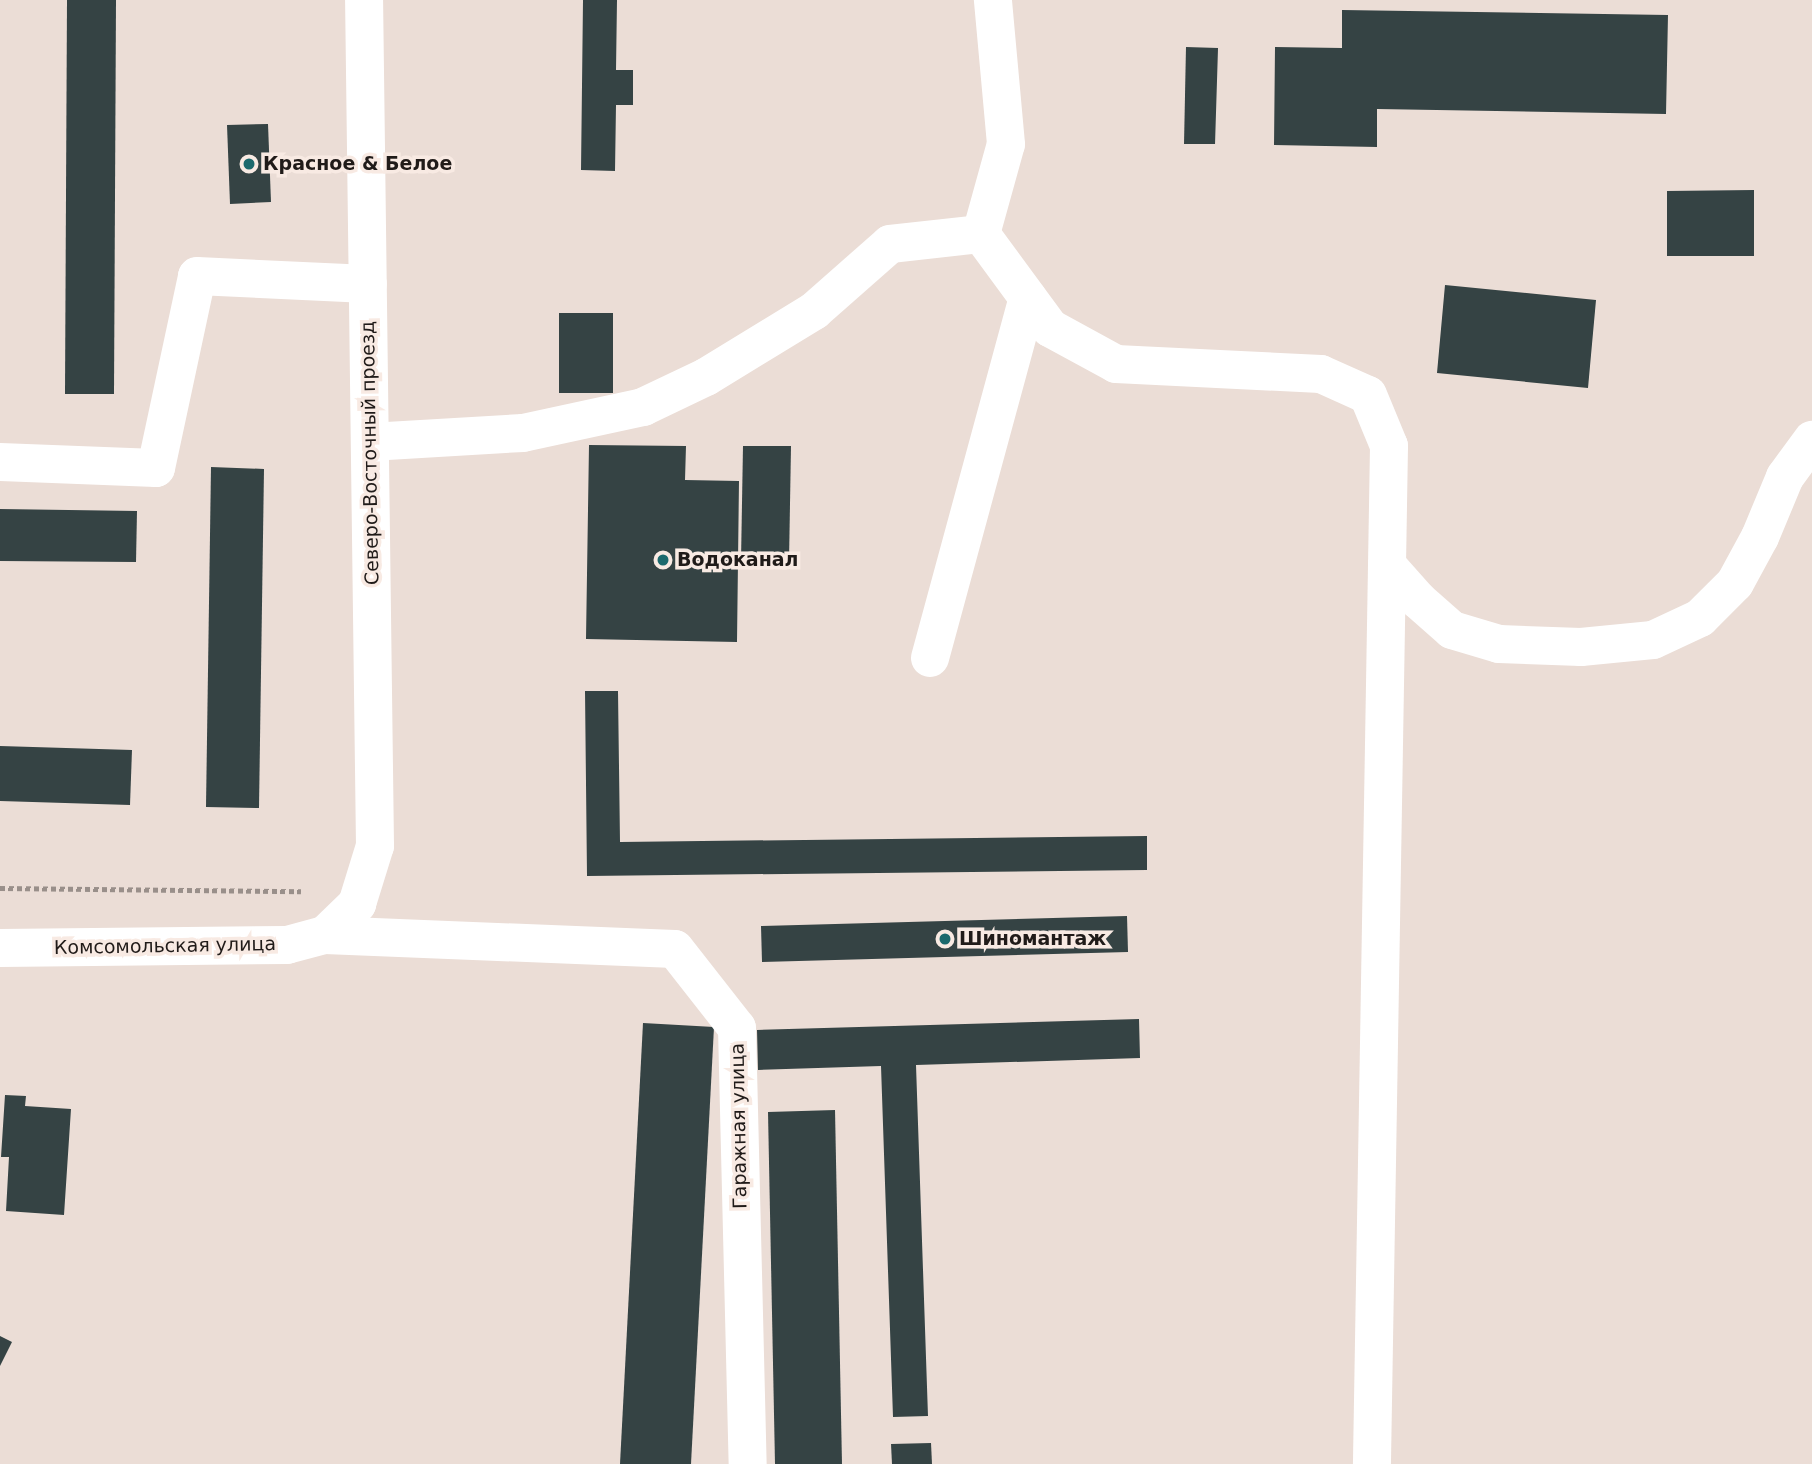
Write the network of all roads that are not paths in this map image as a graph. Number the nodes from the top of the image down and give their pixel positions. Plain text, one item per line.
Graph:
1 (364, 0) edge
2 (993, 0) edge
3 (981, 234) junction
4 (368, 284) junction
5 (1028, 298) junction
6 (1812, 440) edge
7 (370, 442) junction
8 (0, 463) edge
9 (1387, 565) junction
10 (930, 658) dead end
11 (357, 904) joint
12 (325, 935) junction
13 (4, 956) edge
14 (748, 1464) edge
15 (1373, 1464) edge

1 - 4 street, Северо-Восточный проезд
2 - 3 street
3 - 5 street
3 - 7 street
4 - 7 street, Северо-Восточный проезд
4 - 8 street
5 - 9 street
5 - 10 street
6 - 9 street
7 - 11 street, Северо-Восточный проезд
9 - 15 street
11 - 12 street, Комсомольская улица
12 - 13 street, Комсомольская улица
12 - 14 street, Гаражная улица

